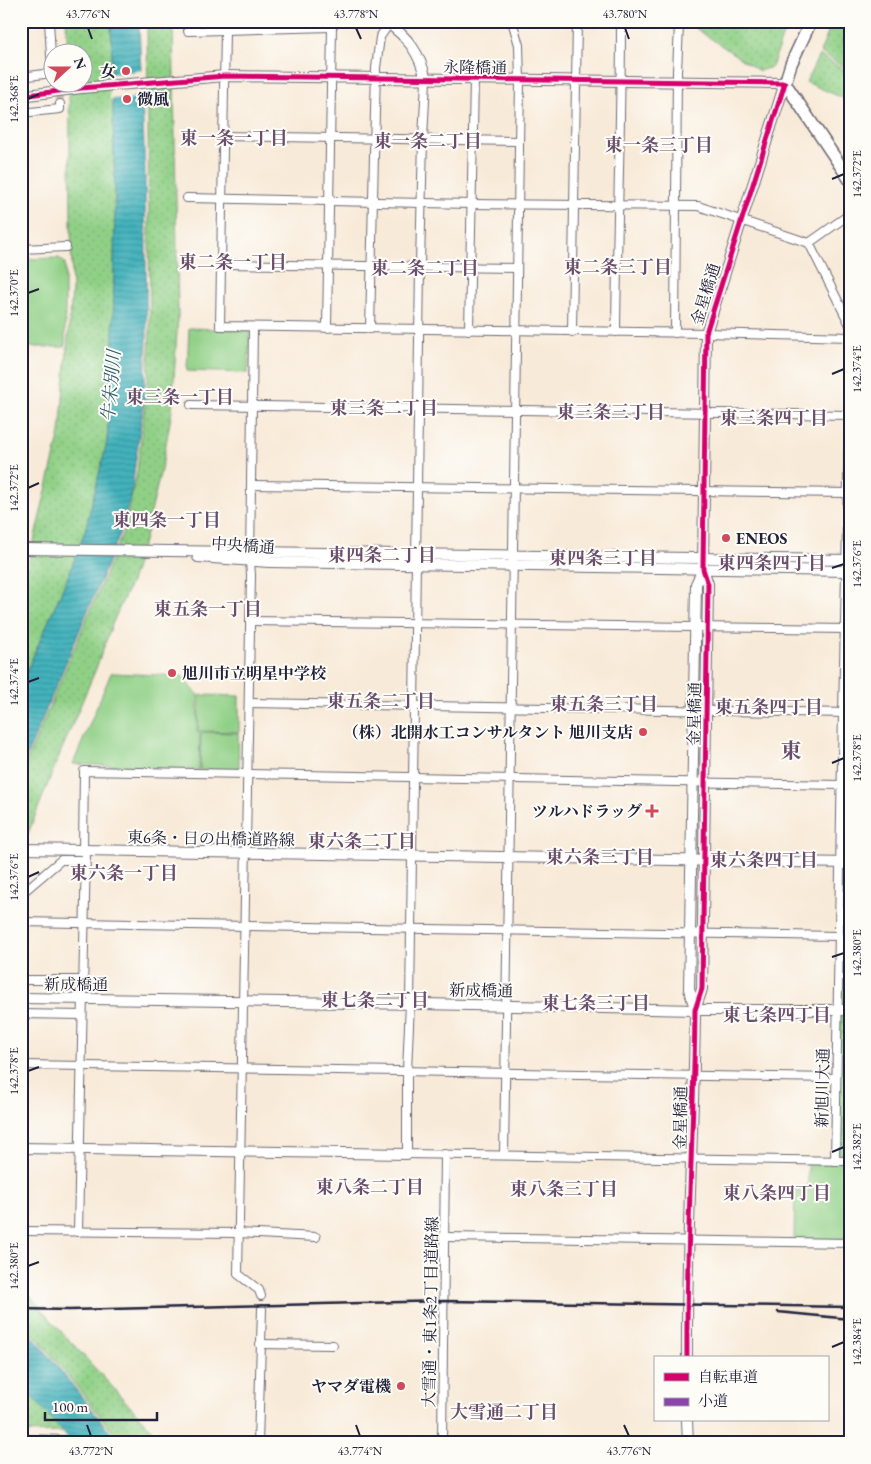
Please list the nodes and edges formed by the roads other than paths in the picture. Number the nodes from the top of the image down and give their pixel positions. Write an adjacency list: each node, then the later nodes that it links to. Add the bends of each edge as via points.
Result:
1 (49, 21): 11 (street)
2 (512, 21): 19 (street, via 519,45)
3 (577, 21): 20 (street)
4 (621, 21): 21 (street)
5 (673, 21): 22 (street, via 680,25)
6 (811, 21): 23 (main road)
7 (388, 22): 16 (street, via 380,37); 17 (street, via 416,51)
8 (334, 24): 9 (street); 14 (street)
9 (225, 30): 10 (street); 13 (street)
10 (188, 31)
11 (50, 42)
12 (42, 74): 15 (street)
13 (225, 76): 14 (street, 永隆橋通); 24 (street, 永隆橋通); 27 (street)
14 (330, 76): 16 (street, 永隆橋通); 28 (street)
15 (21, 77)
16 (376, 77): 17 (street, 永隆橋通); 29 (street)
17 (426, 80): 18 (street, 永隆橋通); 30 (street)
18 (474, 80): 19 (street, 永隆橋通); 31 (street)
19 (520, 80): 20 (street, 永隆橋通); 32 (street)
20 (576, 81): 21 (street, 永隆橋通); 40 (street)
21 (622, 82): 22 (street, 永隆橋通); 42 (street)
22 (678, 82): 23 (street, 永隆橋通); 43 (street)
23 (785, 83): 33 (main road); 45 (street, 金星橋通)
24 (21, 96)
25 (60, 104): 26 (street, via 60,109)
26 (21, 113)
27 (223, 136): 28 (street); 35 (street)
28 (330, 138): 29 (street); 36 (street)
29 (373, 139): 30 (street); 37 (street)
30 (423, 140): 31 (street); 38 (street)
31 (472, 140): 32 (street); 39 (street)
32 (518, 141): 41 (street)
33 (850, 180)
34 (187, 198): 35 (street)
35 (222, 199): 36 (street); 49 (street)
36 (329, 201): 37 (street); 50 (street)
37 (372, 202): 38 (street); 51 (street)
38 (422, 203): 39 (street); 52 (street)
39 (471, 204): 41 (street); 53 (street)
40 (573, 204): 41 (street); 42 (street); 62 (street)
41 (518, 205): 54 (street)
42 (617, 205): 43 (street); 63 (street)
43 (676, 206): 45 (street, via 698,206); 64 (street)
44 (850, 214): 46 (street)
45 (741, 221): 46 (street); 65 (street, 金星橋通)
46 (809, 243): 55 (street)
47 (66, 247): 48 (street)
48 (21, 249)
49 (220, 264): 50 (street); 56 (street, via 220,326)
50 (328, 265): 51 (street); 57 (street)
51 (371, 266): 52 (street); 58 (street)
52 (420, 266): 53 (street); 59 (street)
53 (471, 268): 54 (street); 60 (street)
54 (516, 268): 61 (street)
55 (850, 325)
56 (253, 327): 57 (street); 69 (street)
57 (327, 328): 58 (street)
58 (370, 329): 59 (street)
59 (419, 330): 60 (street); 70 (street)
60 (469, 330): 61 (street)
61 (516, 331): 62 (street); 71 (street)
62 (572, 332): 63 (street)
63 (616, 332): 64 (street)
64 (675, 333): 65 (street)
65 (706, 333): 66 (street); 72 (street, 金星橋通)
66 (850, 337)
67 (850, 385): 73 (street, 新旭川大通)
68 (191, 405): 69 (street)
69 (252, 406): 70 (street); 74 (street)
70 (418, 409): 71 (street); 75 (street)
71 (514, 410): 72 (street); 76 (street)
72 (705, 413): 73 (street); 77 (street, 金星橋通)
73 (849, 415): 78 (street, 新旭川大通)
74 (251, 485): 75 (street); 84 (street)
75 (417, 487): 76 (street); 82 (street)
76 (514, 488): 77 (street); 83 (street)
77 (704, 491): 78 (street); 85 (street, 金星橋通)
78 (848, 493): 86 (street, 新旭川大通)
79 (21, 549): 80 (street)
80 (50, 550): 81 (street); 84 (street, 中央橋通)
81 (21, 553)
82 (416, 553): 83 (street, 中央橋通); 84 (street, 中央橋通); 87 (street)
83 (512, 555): 85 (street, 中央橋通); 88 (street)
84 (250, 556): 87 (street, 中央橋通); 91 (street)
85 (703, 558): 86 (street, 中央橋通); 89 (street, 金星橋通)
86 (848, 560): 90 (street, 新旭川大通)
87 (416, 565): 88 (street, 中央橋通); 92 (street)
88 (512, 566): 89 (street, 中央橋通); 93 (street)
89 (703, 569): 90 (street, 中央橋通); 94 (street, 金星橋通, via 696,584); 95 (street, 金星橋通, via 708,584)
90 (848, 571): 96 (street, 新旭川大通)
91 (250, 621): 92 (street); 97 (street)
92 (415, 623): 93 (street); 98 (street)
93 (511, 624): 94 (street); 99 (street)
94 (696, 627): 95 (street); 100 (street, 金星橋通)
95 (708, 627): 96 (street); 101 (street, 金星橋通)
96 (846, 629): 102 (street, 新旭川大通)
97 (249, 703): 98 (street); 103 (street)
98 (414, 706): 99 (street); 104 (street)
99 (510, 708): 100 (street); 105 (street)
100 (694, 711): 101 (street); 106 (street, 金星橋通)
101 (706, 711): 102 (street); 107 (street, 金星橋通)
102 (846, 713): 108 (street, 新旭川大通)
103 (248, 776): 104 (street); 110 (street); 111 (street, via 84,771)
104 (413, 778): 105 (street); 112 (street)
105 (510, 779): 106 (street); 113 (street)
106 (693, 782): 107 (street); 114 (street, 金星橋通)
107 (705, 782): 108 (street); 115 (street, 金星橋通)
108 (841, 785): 116 (street, 新旭川大通)
109 (22, 849): 111 (street, 東6条・日の出橋道路線)
110 (246, 853): 111 (street, 東6条・日の出橋道路線); 112 (street, 東6条・日の出橋道路線); 120 (street)
111 (85, 854): 117 (street, via 61,860); 119 (street)
112 (412, 855): 113 (street, 東6条・日の出橋道路線); 121 (street)
113 (508, 857): 114 (street, 東6条・日の出橋道路線); 122 (street)
114 (692, 860): 115 (street, 東6条・日の出橋道路線); 123 (street, 金星橋通)
115 (704, 861): 116 (street, 東6条・日の出橋道路線); 124 (street, 金星橋通)
116 (845, 863): 125 (street, 新旭川大通)
117 (21, 894)
118 (21, 922): 119 (street)
119 (84, 924): 120 (street); 127 (street)
120 (244, 926): 121 (street); 130 (street)
121 (410, 929): 122 (street); 131 (street)
122 (507, 930): 123 (street); 132 (street)
123 (690, 933): 124 (street); 133 (street, 金星橋通, via 689,989)
124 (702, 933): 125 (street); 133 (street, 金星橋通, via 702,989)
125 (838, 936): 134 (street, 新旭川大通)
126 (21, 980): 127 (street)
127 (83, 980): 129 (street)
128 (21, 998): 129 (street, 新成橋通)
129 (83, 998): 130 (street, 新成橋通); 137 (street)
130 (243, 1001): 131 (street, 新成橋通); 140 (street)
131 (410, 1004): 132 (street, 新成橋通); 141 (street)
132 (506, 1005): 133 (street, 新成橋通); 142 (street)
133 (695, 1010): 134 (street, 新成橋通); 143 (street, 金星橋通)
134 (837, 1010): 135 (street, 新成橋通); 144 (street, 新旭川大通)
135 (850, 1010)
136 (21, 1014): 137 (street)
137 (82, 1015): 139 (street)
138 (21, 1065): 139 (street)
139 (81, 1066): 140 (street); 146 (street)
140 (242, 1068): 141 (street); 147 (street)
141 (407, 1071): 142 (street); 148 (street)
142 (505, 1073): 143 (street); 150 (street)
143 (693, 1076): 144 (street); 151 (street, 金星橋通)
144 (836, 1078): 152 (street, 新旭川大通)
145 (21, 1148): 146 (street)
146 (80, 1149): 147 (street); 155 (street)
147 (241, 1151): 148 (street); 156 (street)
148 (407, 1154): 149 (street)
149 (445, 1154): 150 (street); 158 (street, 大雪通・東1条2丁目道路線)
150 (504, 1155): 151 (street)
151 (692, 1159): 152 (street); 159 (street, 金星橋通)
152 (835, 1161): 153 (street)
153 (850, 1161)
154 (21, 1231): 155 (street)
155 (78, 1232): 156 (street)
156 (239, 1233): 157 (street); 161 (street, via 238,1274 260,1290)
157 (316, 1237)
158 (444, 1237): 159 (street); 170 (street, 大雪通・東1条2丁目道路線)
159 (688, 1241): 160 (street); 165 (street, 金星橋通)
160 (850, 1243)
161 (262, 1296)
162 (262, 1309): 163 (street)
163 (260, 1344): 164 (street); 169 (street)
164 (333, 1345)
165 (687, 1356)
166 (688, 1422): 171 (street)
167 (21, 1442): 168 (highway)
168 (67, 1443)
169 (258, 1443)
170 (442, 1443)
171 (688, 1443)

